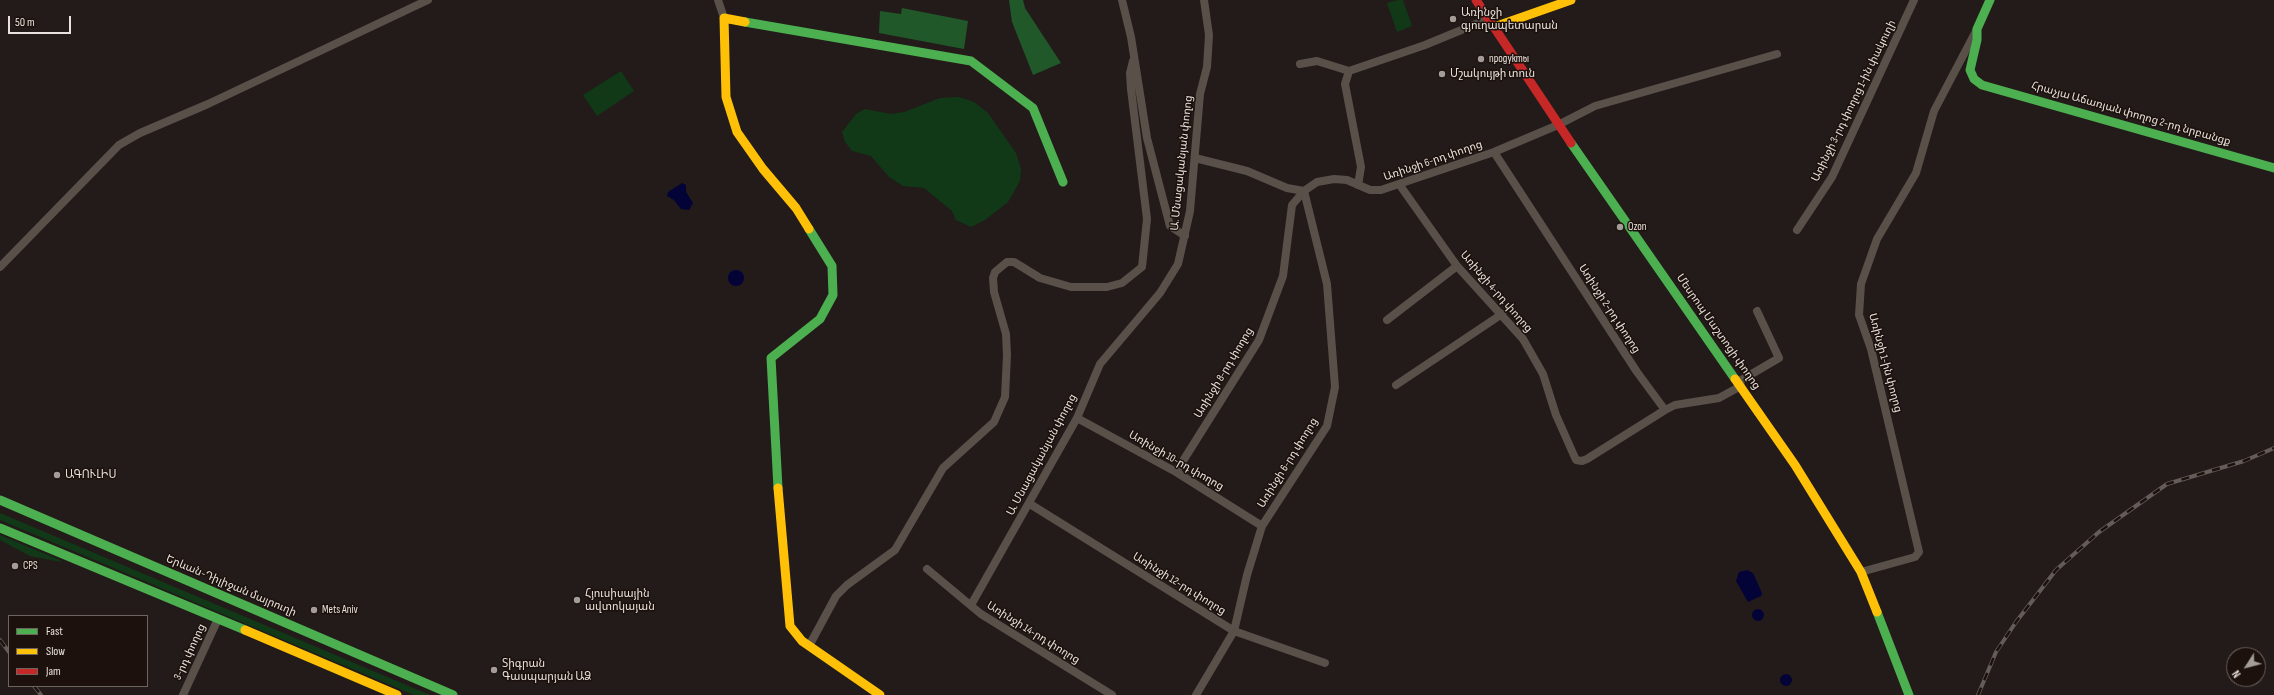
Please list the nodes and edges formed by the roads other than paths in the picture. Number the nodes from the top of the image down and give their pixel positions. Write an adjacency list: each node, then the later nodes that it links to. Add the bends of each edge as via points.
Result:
1 (428, 0): 28 (street, via 119,145)
2 (718, 0): 9 (street)
3 (1122, 0): 14 (street, via 1131,37)
4 (1204, 0): 19 (street, Ա. Մնացականյան փողոց, via 1210,35 1207,66 1200,94)
5 (1476, 0): 10 (main road, Մեսրոպ Մաշտոցի փողոց)
6 (1571, 0): 11 (main road)
7 (1914, 0): 25 (street, Առինջի 3-րդ փողոց 1-ին փակուղի, via 1832,176)
8 (1990, 0): 12 (main road, Առինջի 1-ին փողոց)
9 (724, 18): 21 (main road, via 971,61 1033,108); 46 (main road, via 726,98 737,132 763,169 796,208 832,266 833,295 820,319 771,358 781,536 790,626)
10 (1488, 19): 11 (main road, Մեսրոպ Մաշտոցի փողոց); 16 (street)
11 (1494, 27): 17 (main road, Մեսրոպ Մաշտոցի փողոց)
12 (1977, 28): 20 (main road, Հրաչյա Աճառյան փողոց 2-րդ նրբանցք, via 1970,70 1974,79 1982,85); 42 (street, Առինջի 1-ին փողոց, via 1934,111 1916,173 1877,239 1861,284 1859,315 1871,349 1919,552 1915,557)
13 (1777, 54): 17 (street, Առինջի 6-րդ փողոց, via 1595,106)
14 (1133, 60): 26 (street, via 1148,138 1170,226); 46 (street, via 1130,74 1131,89 1147,219 1142,267 1122,282 1107,287 1071,287 1040,278 1014,262 1006,262 995,272 994,292 1006,334 1007,384 1002,406 994,422 943,468 896,550 847,585 836,596)
15 (1300, 64): 16 (street, via 1317,61)
16 (1349, 71): 23 (street, via 1345,84 1361,167)
17 (1558, 125): 18 (street, Առինջի 6-րդ փողոց); 32 (main road, Մեսրոպ Մաշտոցի փողոց)
18 (1494, 152): 22 (street, Առինջի 6-րդ փողոց); 34 (street, Առինջի 2-րդ փողոց)
19 (1195, 158): 24 (street, via 1247,171 1287,188); 26 (street, Ա. Մնացականյան փողոց)
20 (2274, 168)
21 (1063, 182)
22 (1399, 184): 23 (street, Առինջի 6-րդ փողոց, via 1381,190 1370,190); 27 (street, Առինջի 4-րդ փողոց)
23 (1358, 185): 24 (street, Առինջի 6-րդ փողոց, via 1347,180 1334,179 1317,182)
24 (1304, 191): 36 (street, Առինջի 8-րդ փողոց, via 1292,206 1283,276 1259,340); 39 (street, Առինջի 6-րդ փողոց, via 1327,284 1336,387 1327,426)
25 (1797, 230)
26 (1185, 236): 35 (street, Ա. Մնացականյան փողոց, via 1178,264 1160,293 1100,364)
27 (1457, 266): 30 (street, Առինջի 4-րդ փողոց); 31 (street)
28 (0, 267)
29 (1757, 311): 32 (street, via 1779,358)
30 (1502, 314): 33 (street); 34 (street, Առինջի 4-րդ փողոց, via 1523,339 1543,374 1556,415 1576,460 1587,459)
31 (1387, 320)
32 (1740, 384): 34 (street, via 1719,398 1675,405); 42 (main road, Մեսրոպ Մաշտոցի փողոց, via 1795,465)
33 (1396, 385)
34 (1665, 410)
35 (1077, 418): 36 (street, Առինջի 10-րդ փողոց); 38 (street, Ա. Մնացականյան փողոց)
36 (1176, 472): 39 (street, Առինջի 10-րդ փողոց)
37 (0, 500): 50 (main road, Երևան-Դիլիջան մայրուղի)
38 (1030, 504): 43 (street, Ա. Մնացականյան փողոց); 45 (street, Առինջի 12-րդ փողոց)
39 (1262, 526): 45 (street, Առինջի 6-րդ փողոց, via 1247,574)
40 (0, 528): 44 (main road)
41 (927, 569): 43 (street, Առինջի 14-րդ փողոց)
42 (1861, 572): 54 (main road, Մեսրոպ Մաշտոցի փողոց)
43 (972, 605): 52 (street, Առինջի 14-րդ փողոց, via 981,614)
44 (218, 618): 48 (street, 3-րդ փողոց); 49 (main road)
45 (1234, 631): 47 (street, Առինջի 12-րդ փողոց); 53 (street, Առինջի 6-րդ փողոց)
46 (808, 646): 51 (main road)
47 (1325, 664)
48 (183, 695)
49 (398, 695)
50 (453, 695)
51 (880, 695)
52 (1112, 695)
53 (1196, 695)
54 (1909, 695)

